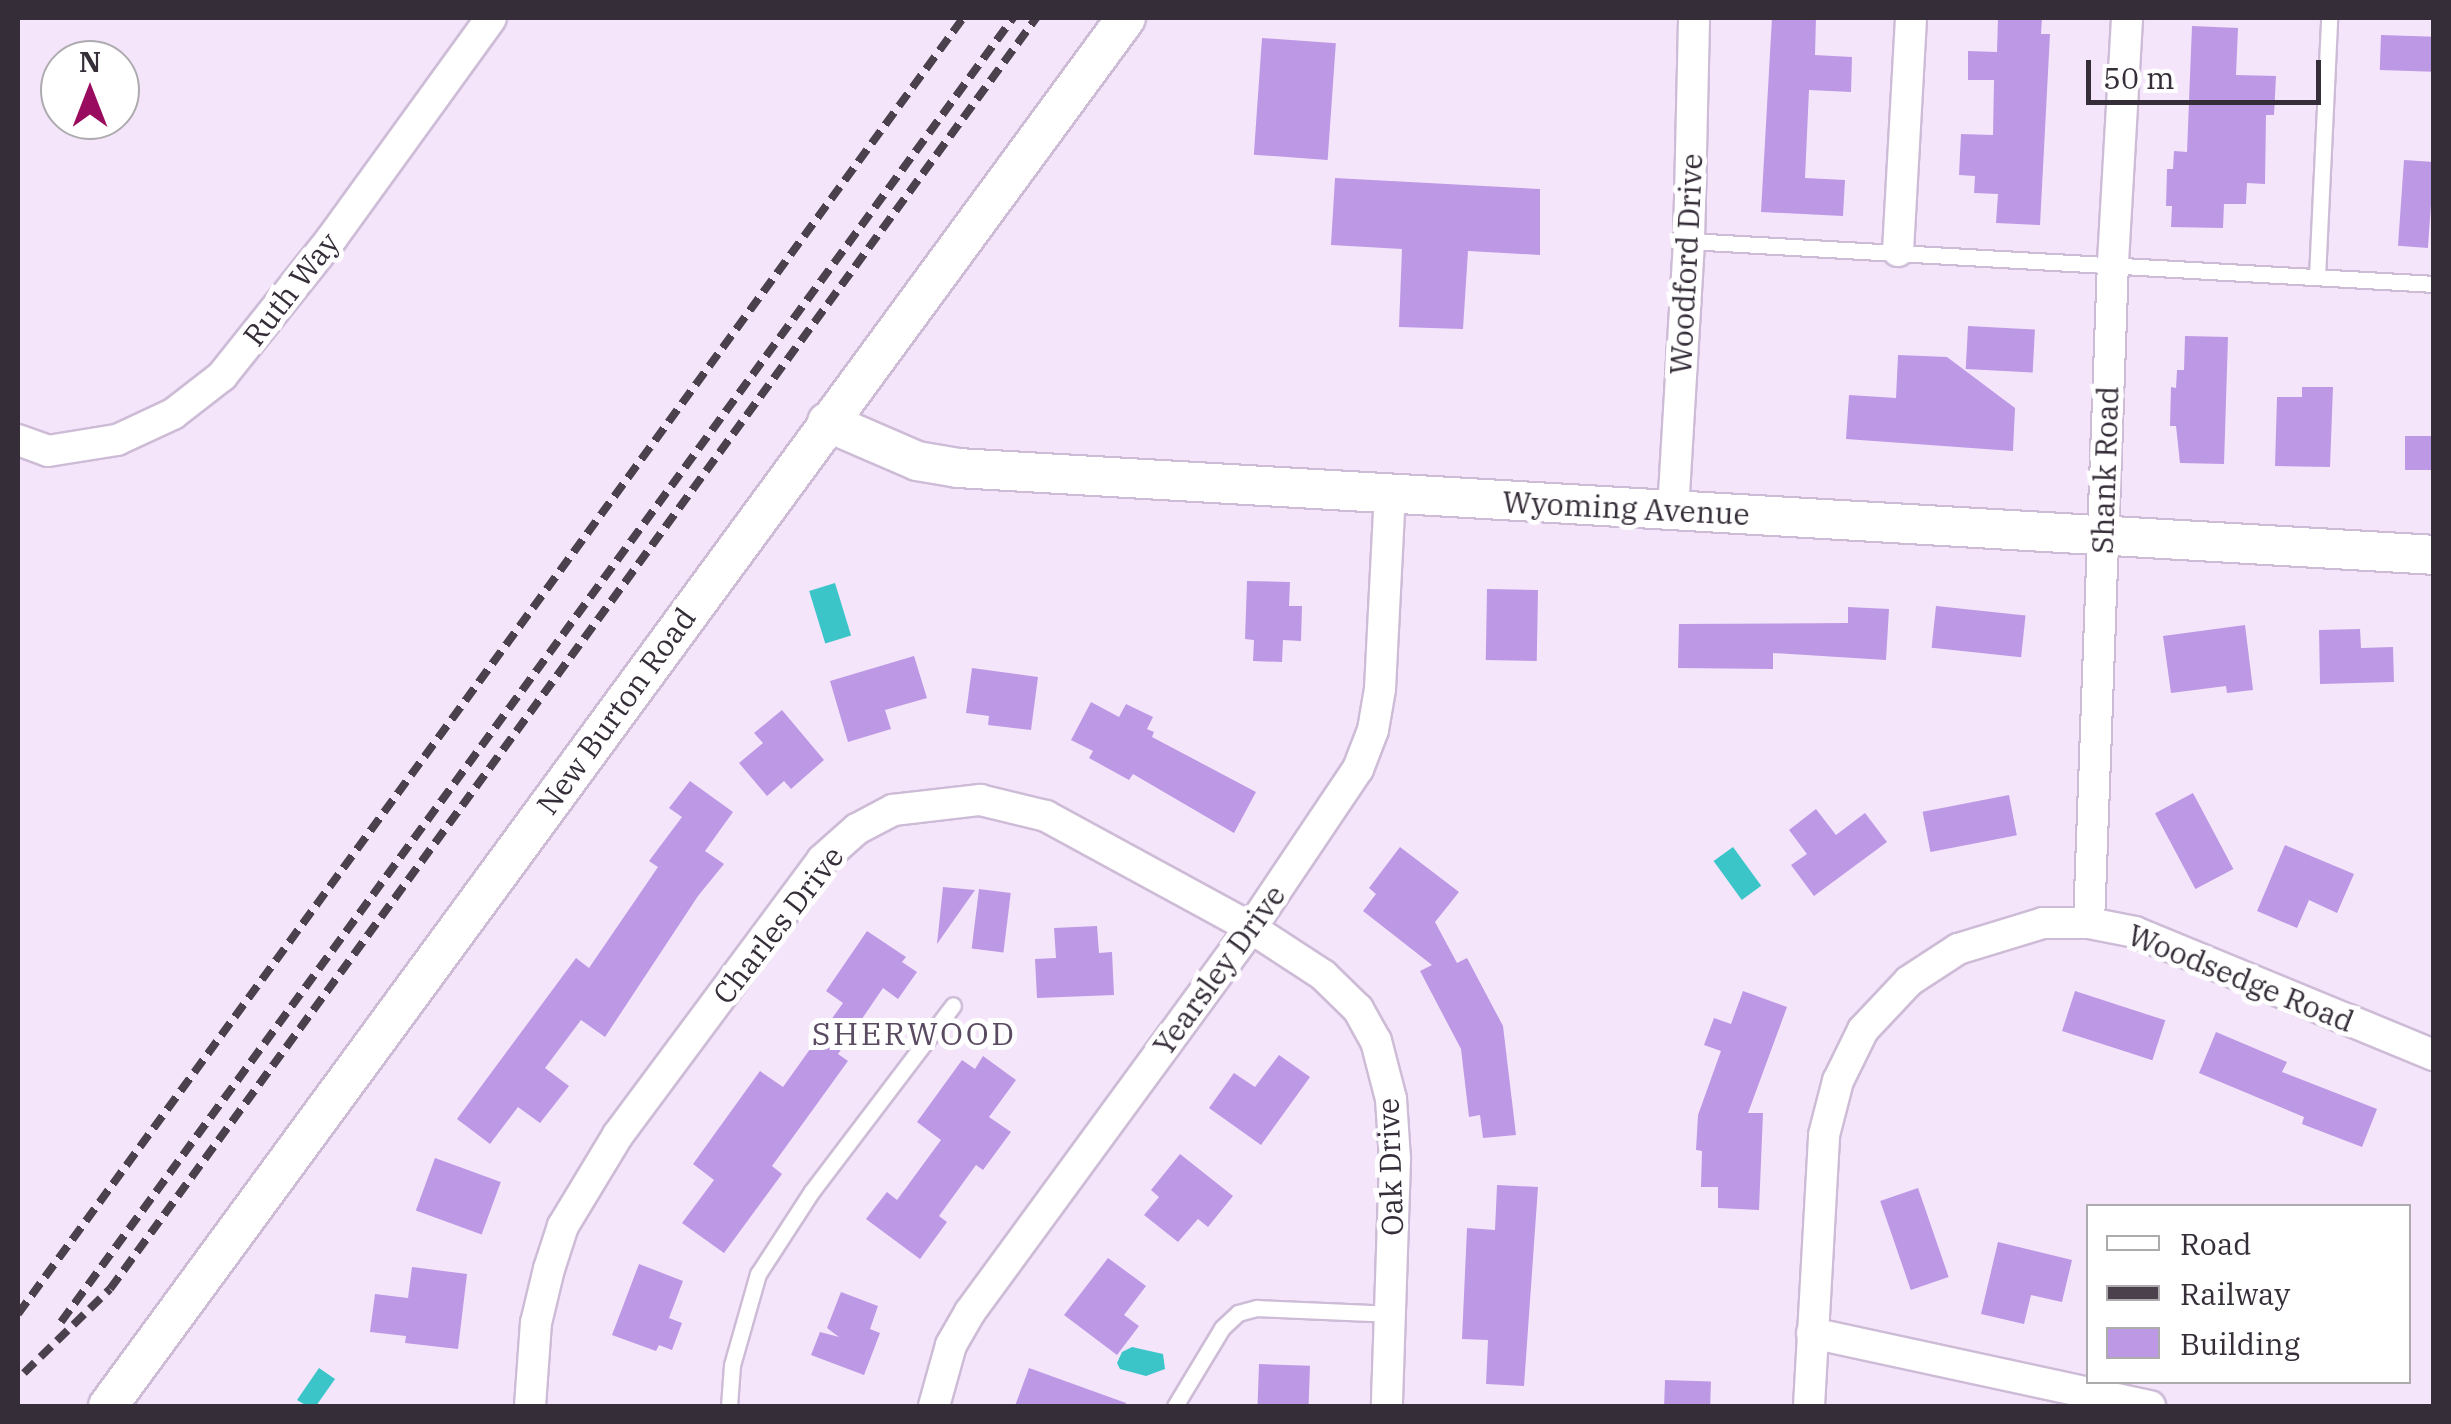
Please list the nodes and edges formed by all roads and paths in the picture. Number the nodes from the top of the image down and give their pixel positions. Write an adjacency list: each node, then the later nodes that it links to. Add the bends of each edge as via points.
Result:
1 (491, 18): 13 (street, Ruth Way, via 332,238 222,376 173,414 117,440 48,451)
2 (1126, 18): 12 (street, New Burton Road)
3 (1694, 18): 7 (street, Woodford Drive)
4 (1911, 18): 8 (street)
5 (2127, 18): 9 (street, Shank Road)
6 (2329, 18): 10 (lane)
7 (1689, 241): 8 (lane); 15 (street, Woodford Drive)
8 (1898, 252): 9 (lane)
9 (2113, 262): 10 (lane); 16 (street, Shank Road)
10 (2317, 277): 11 (lane)
11 (2434, 284)
12 (828, 422): 14 (street, Wyoming Avenue, via 918,461 958,468); 24 (street, New Burton Road)
13 (18, 440)
14 (1390, 493): 15 (street, Wyoming Avenue); 19 (street, Yearsley Drive, via 1374,730 1337,806)
15 (1672, 510): 16 (street, Wyoming Avenue)
16 (2103, 536): 17 (street, Wyoming Avenue); 18 (street, Shank Road)
17 (2434, 555)
18 (2089, 924): 21 (street, Woodsedge Road, via 2135,932); 23 (street, Woodsedge Road, via 2044,924 1958,950 1909,981 1864,1030 1838,1081 1824,1135)
19 (1251, 928): 22 (street, Oak Drive, via 1323,976 1358,1009 1376,1040 1391,1099 1395,1160); 25 (street, Charles Drive, via 1015,805 934,802 893,810 858,829 822,860 588,1179 549,1268 536,1323); 27 (street, Yearsley Drive, via 970,1312 951,1345)
20 (953, 1005): 26 (lane, via 758,1274 732,1365)
21 (2434, 1055)
22 (1392, 1314): 28 (lane, via 1258,1308 1238,1313); 29 (street, Oak Drive)
23 (1812, 1332): 30 (street, Woodsedge Road); 31 (street)
24 (108, 1406)
25 (530, 1406)
26 (729, 1406)
27 (934, 1406)
28 (1175, 1406)
29 (1387, 1406)
30 (1809, 1406)
31 (2150, 1406)

